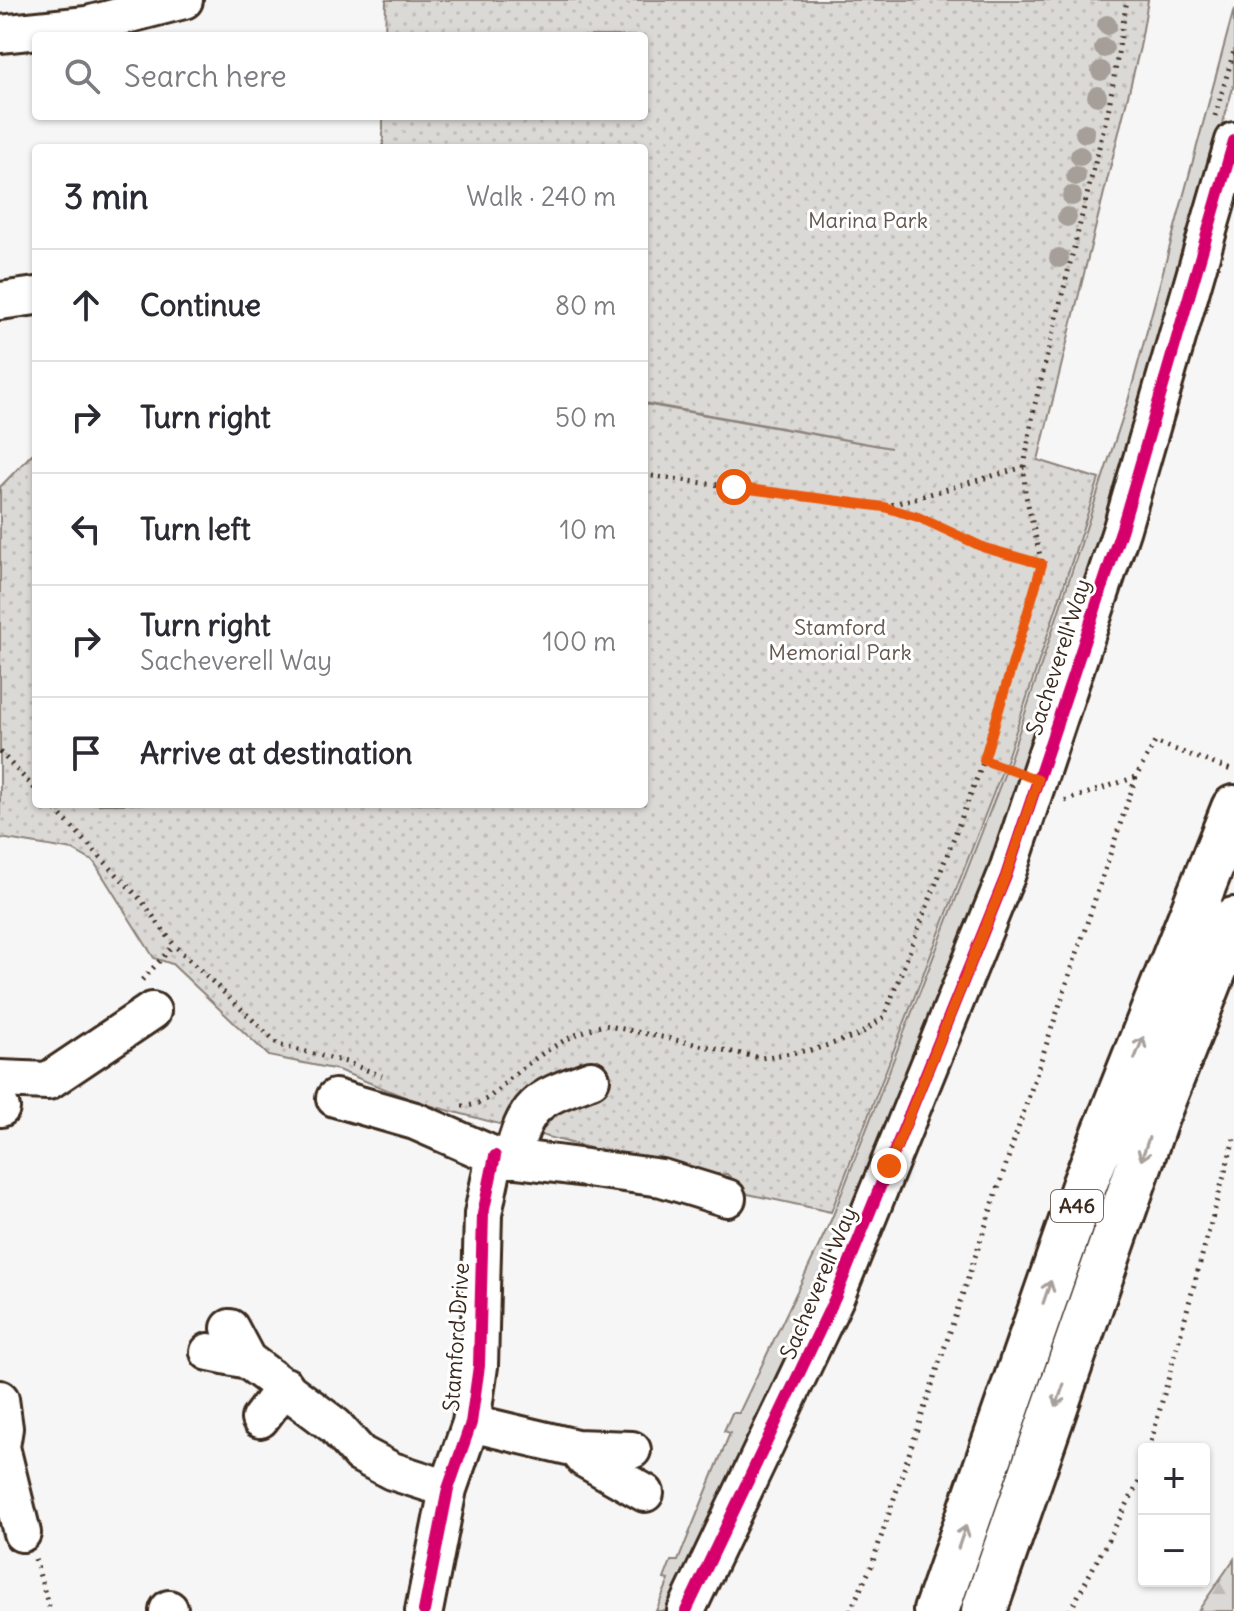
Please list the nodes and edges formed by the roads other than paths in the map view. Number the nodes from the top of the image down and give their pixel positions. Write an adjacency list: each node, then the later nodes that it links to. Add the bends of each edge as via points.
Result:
1 (184, 0): 2 (street, via 87,25)
2 (0, 34)
3 (1222, 136): 27 (street, Sacheverell Way, via 1122,528 1020,774 1006,876 835,1298)
4 (32, 297): 5 (street)
5 (0, 301)
6 (1234, 808): 28 (highway, A46, one-way to 6, via 1085,1183)
7 (1234, 920): 29 (highway, A46, one-way to 29, via 1155,1120)
8 (152, 1011): 9 (street, via 48,1081)
9 (5, 1067)
10 (591, 1079): 12 (street, Stamford Drive, via 533,1105)
11 (335, 1098): 12 (street, via 415,1121)
12 (504, 1157): 13 (street, via 662,1178); 18 (street, Stamford Drive, via 483,1214 479,1366)
13 (727, 1198)
14 (220, 1340): 15 (street)
15 (285, 1386): 17 (street); 22 (street, via 360,1454)
16 (0, 1399): 19 (street)
17 (260, 1419)
18 (471, 1423): 20 (street); 22 (street, Stamford Drive)
19 (1, 1447): 24 (street)
20 (576, 1448): 21 (street); 23 (street, via 585,1459)
21 (632, 1450)
22 (448, 1489): 26 (street, Stamford Drive)
23 (645, 1493)
24 (6, 1495): 25 (street)
25 (22, 1533)
26 (424, 1611)
27 (686, 1611)
28 (936, 1611)
29 (984, 1611)

